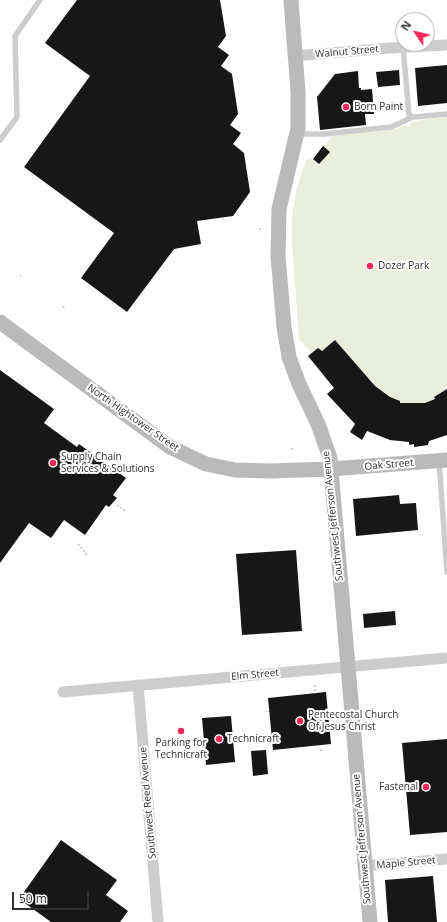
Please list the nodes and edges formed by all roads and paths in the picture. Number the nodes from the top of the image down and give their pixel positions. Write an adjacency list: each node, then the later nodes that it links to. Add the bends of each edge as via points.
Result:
1 (40, 0): 11 (lane, via 15,36 17,117)
2 (291, 0): 7 (main road, Southwest Jefferson Avenue)
3 (435, 46): 4 (street, Walnut Street)
4 (447, 46)
5 (395, 48): 7 (street, Walnut Street)
6 (403, 52): 9 (lane)
7 (295, 56): 10 (main road, Southwest Jefferson Avenue)
8 (447, 114): 9 (lane)
9 (411, 116): 10 (lane, via 391,127 325,134)
10 (298, 134): 16 (main road, Southwest Jefferson Avenue, via 281,194 278,216 283,318 292,365 323,436)
11 (0, 140)
12 (259, 229): 13 (path)
13 (262, 229)
14 (0, 322): 16 (main road, North Hightower Street, via 170,447 191,458 239,470)
15 (443, 460): 16 (main road, Oak Street); 21 (lane)
16 (331, 469): 23 (main road, Southwest Jefferson Avenue)
17 (117, 505): 18 (path)
18 (127, 512)
19 (78, 544): 20 (path)
20 (88, 556)
21 (447, 572)
22 (447, 658): 23 (street, Elm Street)
23 (347, 667): 24 (street, Elm Street); 29 (main road, Southwest Jefferson Avenue)
24 (138, 685): 26 (street, Elm Street); 30 (street, Southwest Reed Avenue)
25 (315, 685): 27 (path)
26 (63, 692)
27 (315, 692)
28 (447, 859): 29 (street, Maple Street)
29 (364, 866): 31 (main road, Southwest Jefferson Avenue)
30 (158, 922)
31 (370, 922)

